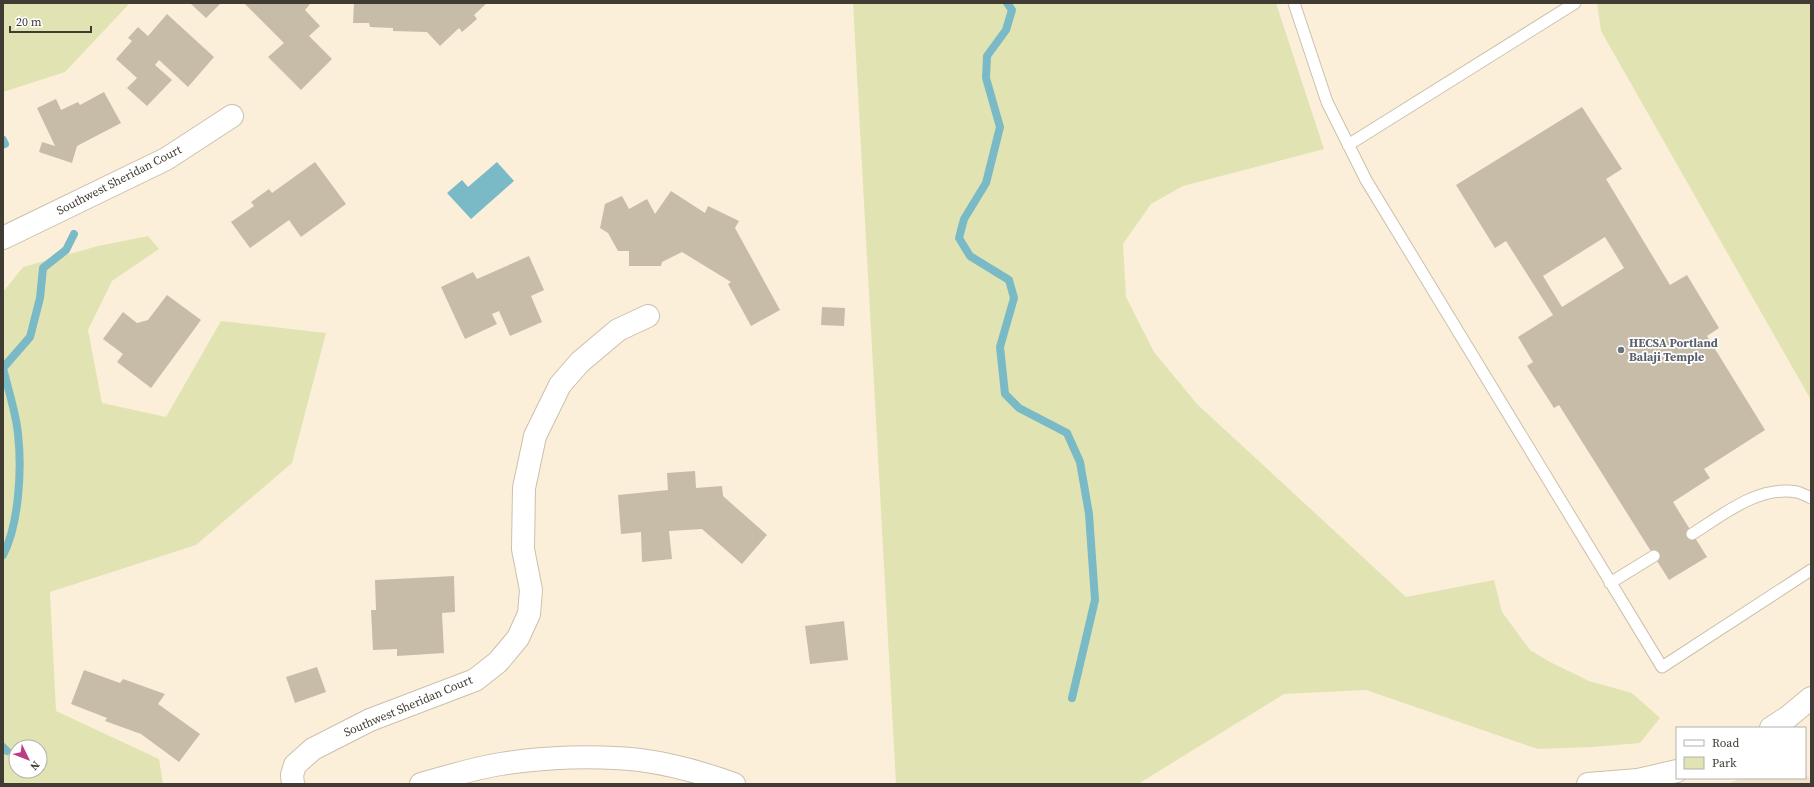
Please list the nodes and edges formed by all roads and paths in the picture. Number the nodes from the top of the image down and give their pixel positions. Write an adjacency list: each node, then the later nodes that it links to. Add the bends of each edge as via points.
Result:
1 (1294, 3): 4 (lane, via 1327,102)
2 (1575, 3): 4 (lane)
3 (232, 116): 5 (street, Southwest Sheridan Court, via 166,159)
4 (1348, 145): 11 (lane, via 1369,185)
5 (3, 238)
6 (648, 316): 15 (street, Southwest Sheridan Court, via 618,330 580,362 560,385 535,436 524,488 524,549 531,590 529,614 518,638 498,662 475,680 370,720 313,749 295,765)
7 (1811, 498): 8 (lane, via 1797,492 1776,492 1752,498)
8 (1692, 534)
9 (1654, 556): 11 (lane)
10 (1811, 570): 11 (lane, via 1662,667)
11 (1610, 583)
12 (1811, 698): 13 (street)
13 (1773, 727)
14 (1676, 771): 18 (street, via 1638,780)
15 (293, 784)
16 (421, 784): 17 (street, via 499,764 532,760 606,758 641,760 709,775)
17 (734, 784)
18 (1588, 784)

